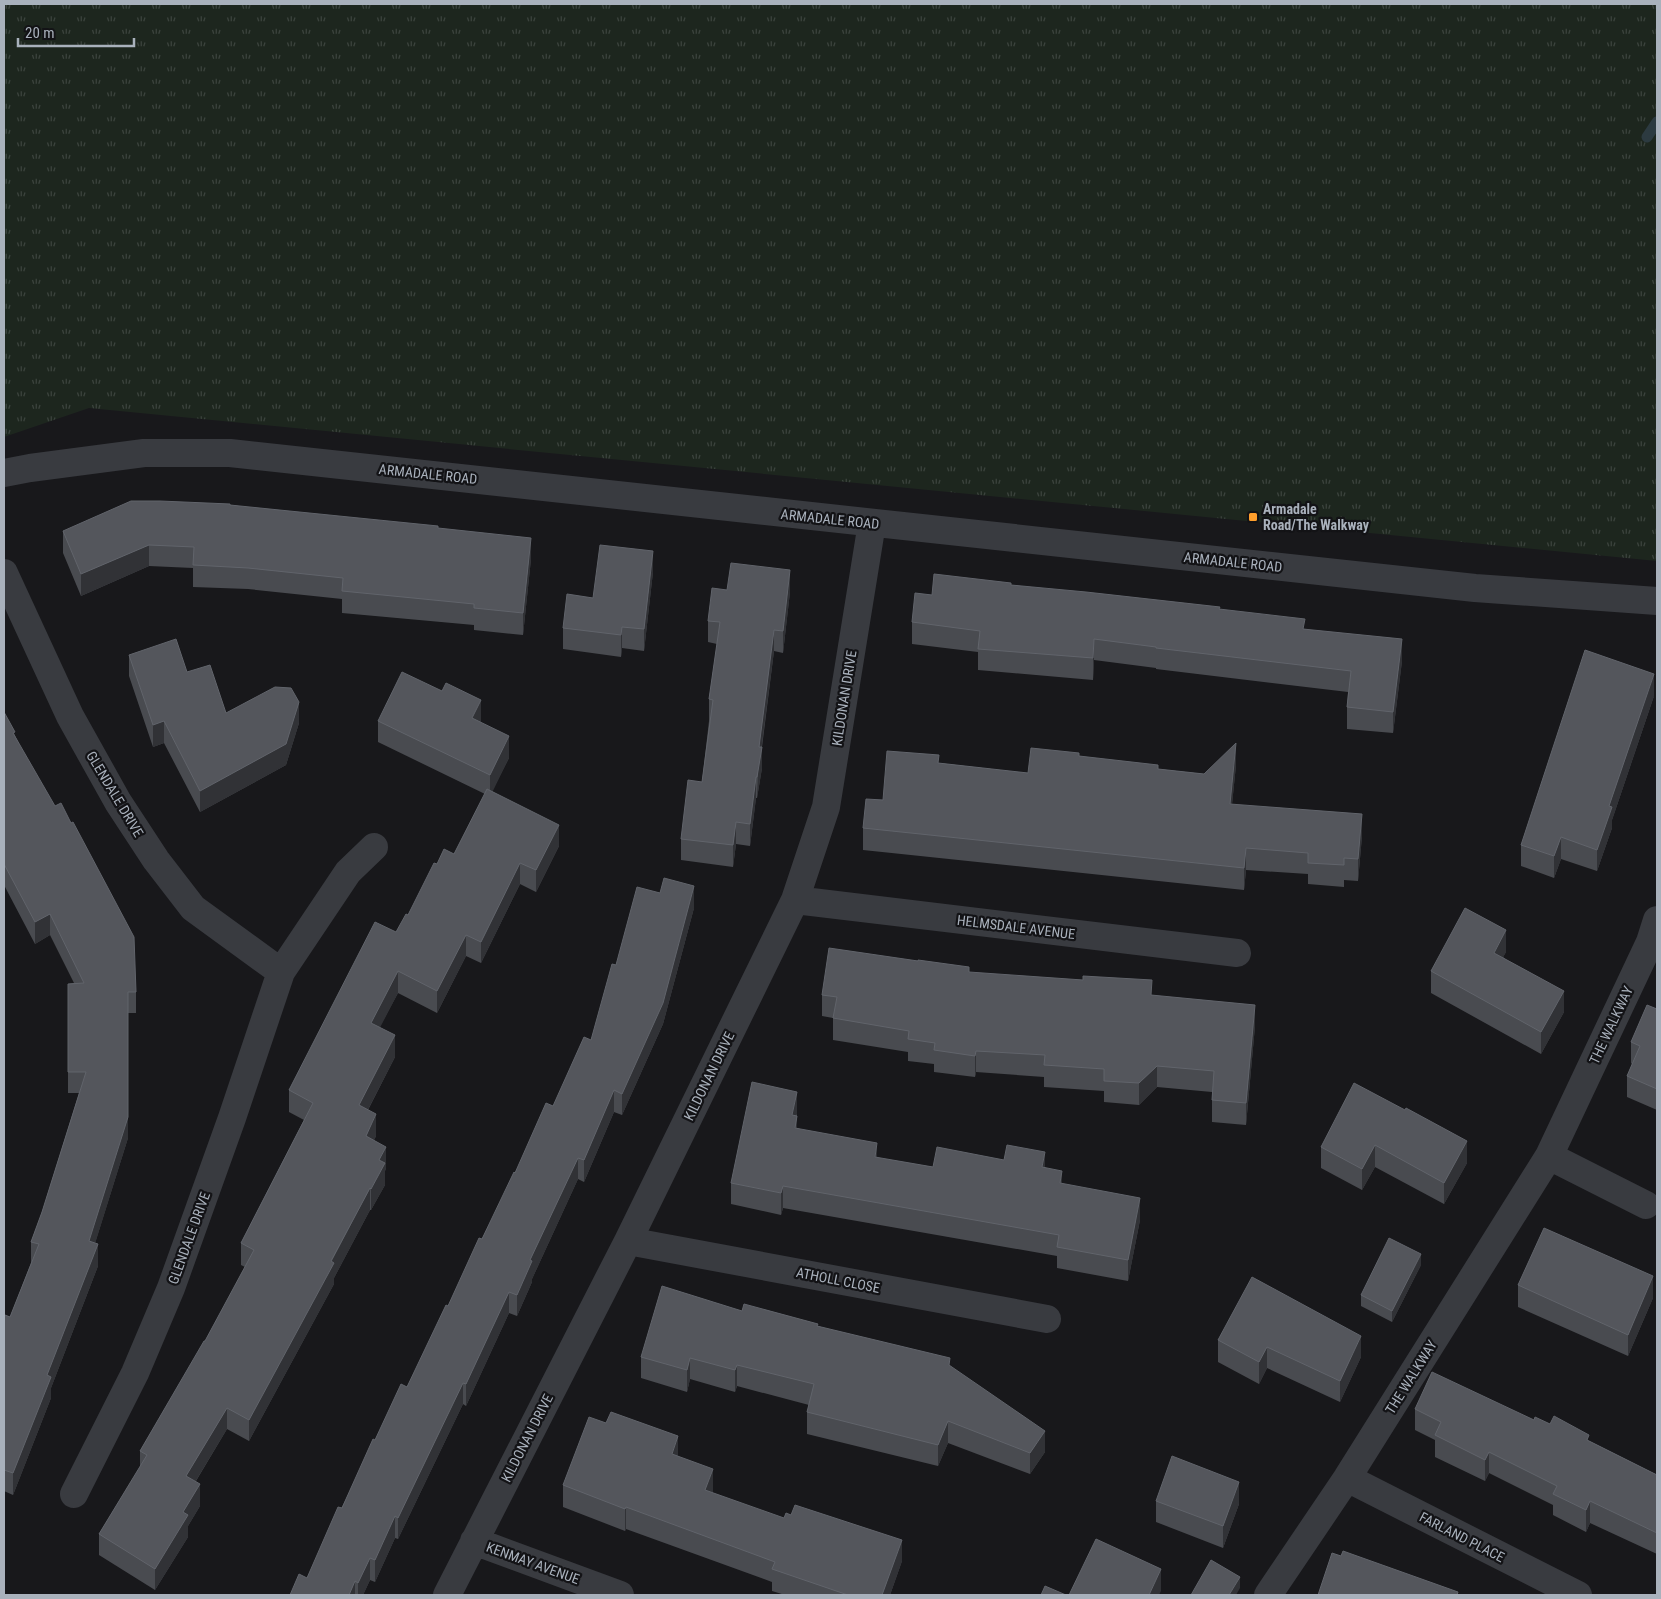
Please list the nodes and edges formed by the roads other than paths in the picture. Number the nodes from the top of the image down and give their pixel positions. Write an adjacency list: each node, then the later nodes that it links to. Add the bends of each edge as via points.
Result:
1 (4, 473): 2 (street, ARMADALE ROAD, via 144,453 230,453)
2 (872, 523): 4 (street, ARMADALE ROAD, via 1475,588); 6 (street, KILDONAN DRIVE, via 826,807)
3 (4, 574): 9 (street, GLENDALE DRIVE, via 70,716 118,802 156,860 193,908)
4 (1657, 601)
5 (374, 847): 9 (street, GLENDALE DRIVE, via 348,872)
6 (794, 900): 8 (street, HELMSDALE AVENUE); 12 (street, KILDONAN DRIVE)
7 (1657, 920): 10 (street, THE WALKWAY, via 1650,942)
8 (1237, 954)
9 (281, 972): 15 (street, GLENDALE DRIVE, via 171,1288 135,1373)
10 (1549, 1156): 11 (street); 14 (street, THE WALKWAY)
11 (1646, 1205)
12 (628, 1241): 13 (street, ATHOLL CLOSE); 16 (street, KILDONAN DRIVE)
13 (1047, 1319)
14 (1347, 1478): 19 (street, THE WALKWAY); 20 (street, FARLAND PLACE)
15 (74, 1494)
16 (474, 1541): 17 (street, KILDONAN DRIVE); 18 (street, KENMAY AVENUE)
17 (447, 1595)
18 (620, 1595)
19 (1268, 1595)
20 (1578, 1595)

